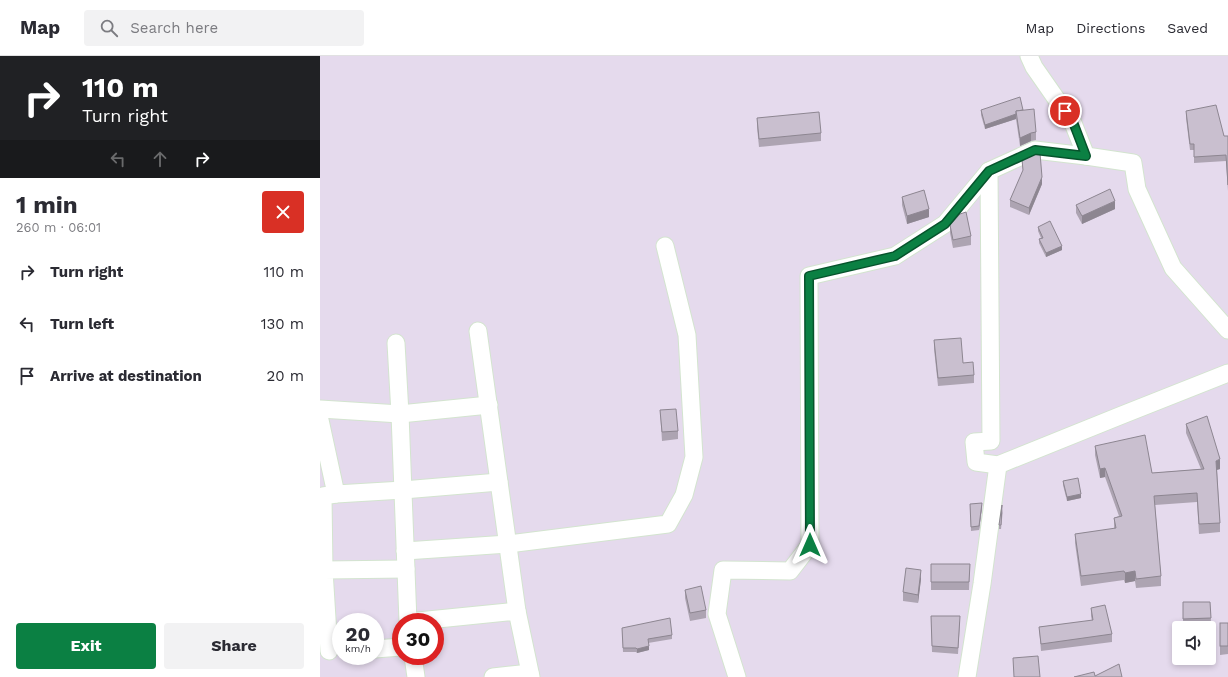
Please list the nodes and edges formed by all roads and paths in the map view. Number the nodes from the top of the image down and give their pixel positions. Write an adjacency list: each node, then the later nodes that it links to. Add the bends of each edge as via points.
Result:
1 (1029, 56): 2 (street, via 1073,122)
2 (1086, 156): 3 (street, via 1035,150); 5 (street, via 1133,163 1137,189 1173,268)
3 (989, 171): 13 (street, via 991,441 974,442 976,462); 30 (street, via 945,224 895,256 809,276 810,545 790,571 723,570 717,614)
4 (664, 246): 17 (street, via 687,335 694,457 684,495 668,524)
5 (1228, 330)
6 (478, 331): 9 (street)
7 (396, 343): 11 (street)
8 (1228, 373): 13 (street)
9 (489, 405): 11 (street); 14 (street)
10 (320, 409): 11 (street)
11 (400, 414): 15 (street)
12 (320, 420): 16 (street)
13 (998, 465): 31 (street)
14 (499, 482): 15 (street); 17 (street)
15 (403, 490): 16 (street); 18 (street)
16 (326, 495): 20 (street)
17 (508, 544): 18 (street); 22 (street)
18 (405, 551): 19 (street)
19 (406, 569): 20 (street); 23 (street)
20 (324, 570): 21 (street)
21 (323, 590): 25 (street)
22 (517, 611): 24 (street); 27 (street)
23 (408, 613)
24 (444, 618)
25 (330, 651)
26 (414, 665): 28 (street)
27 (531, 675): 29 (street)
28 (416, 677)
29 (492, 677)
30 (737, 677)
31 (967, 677)

